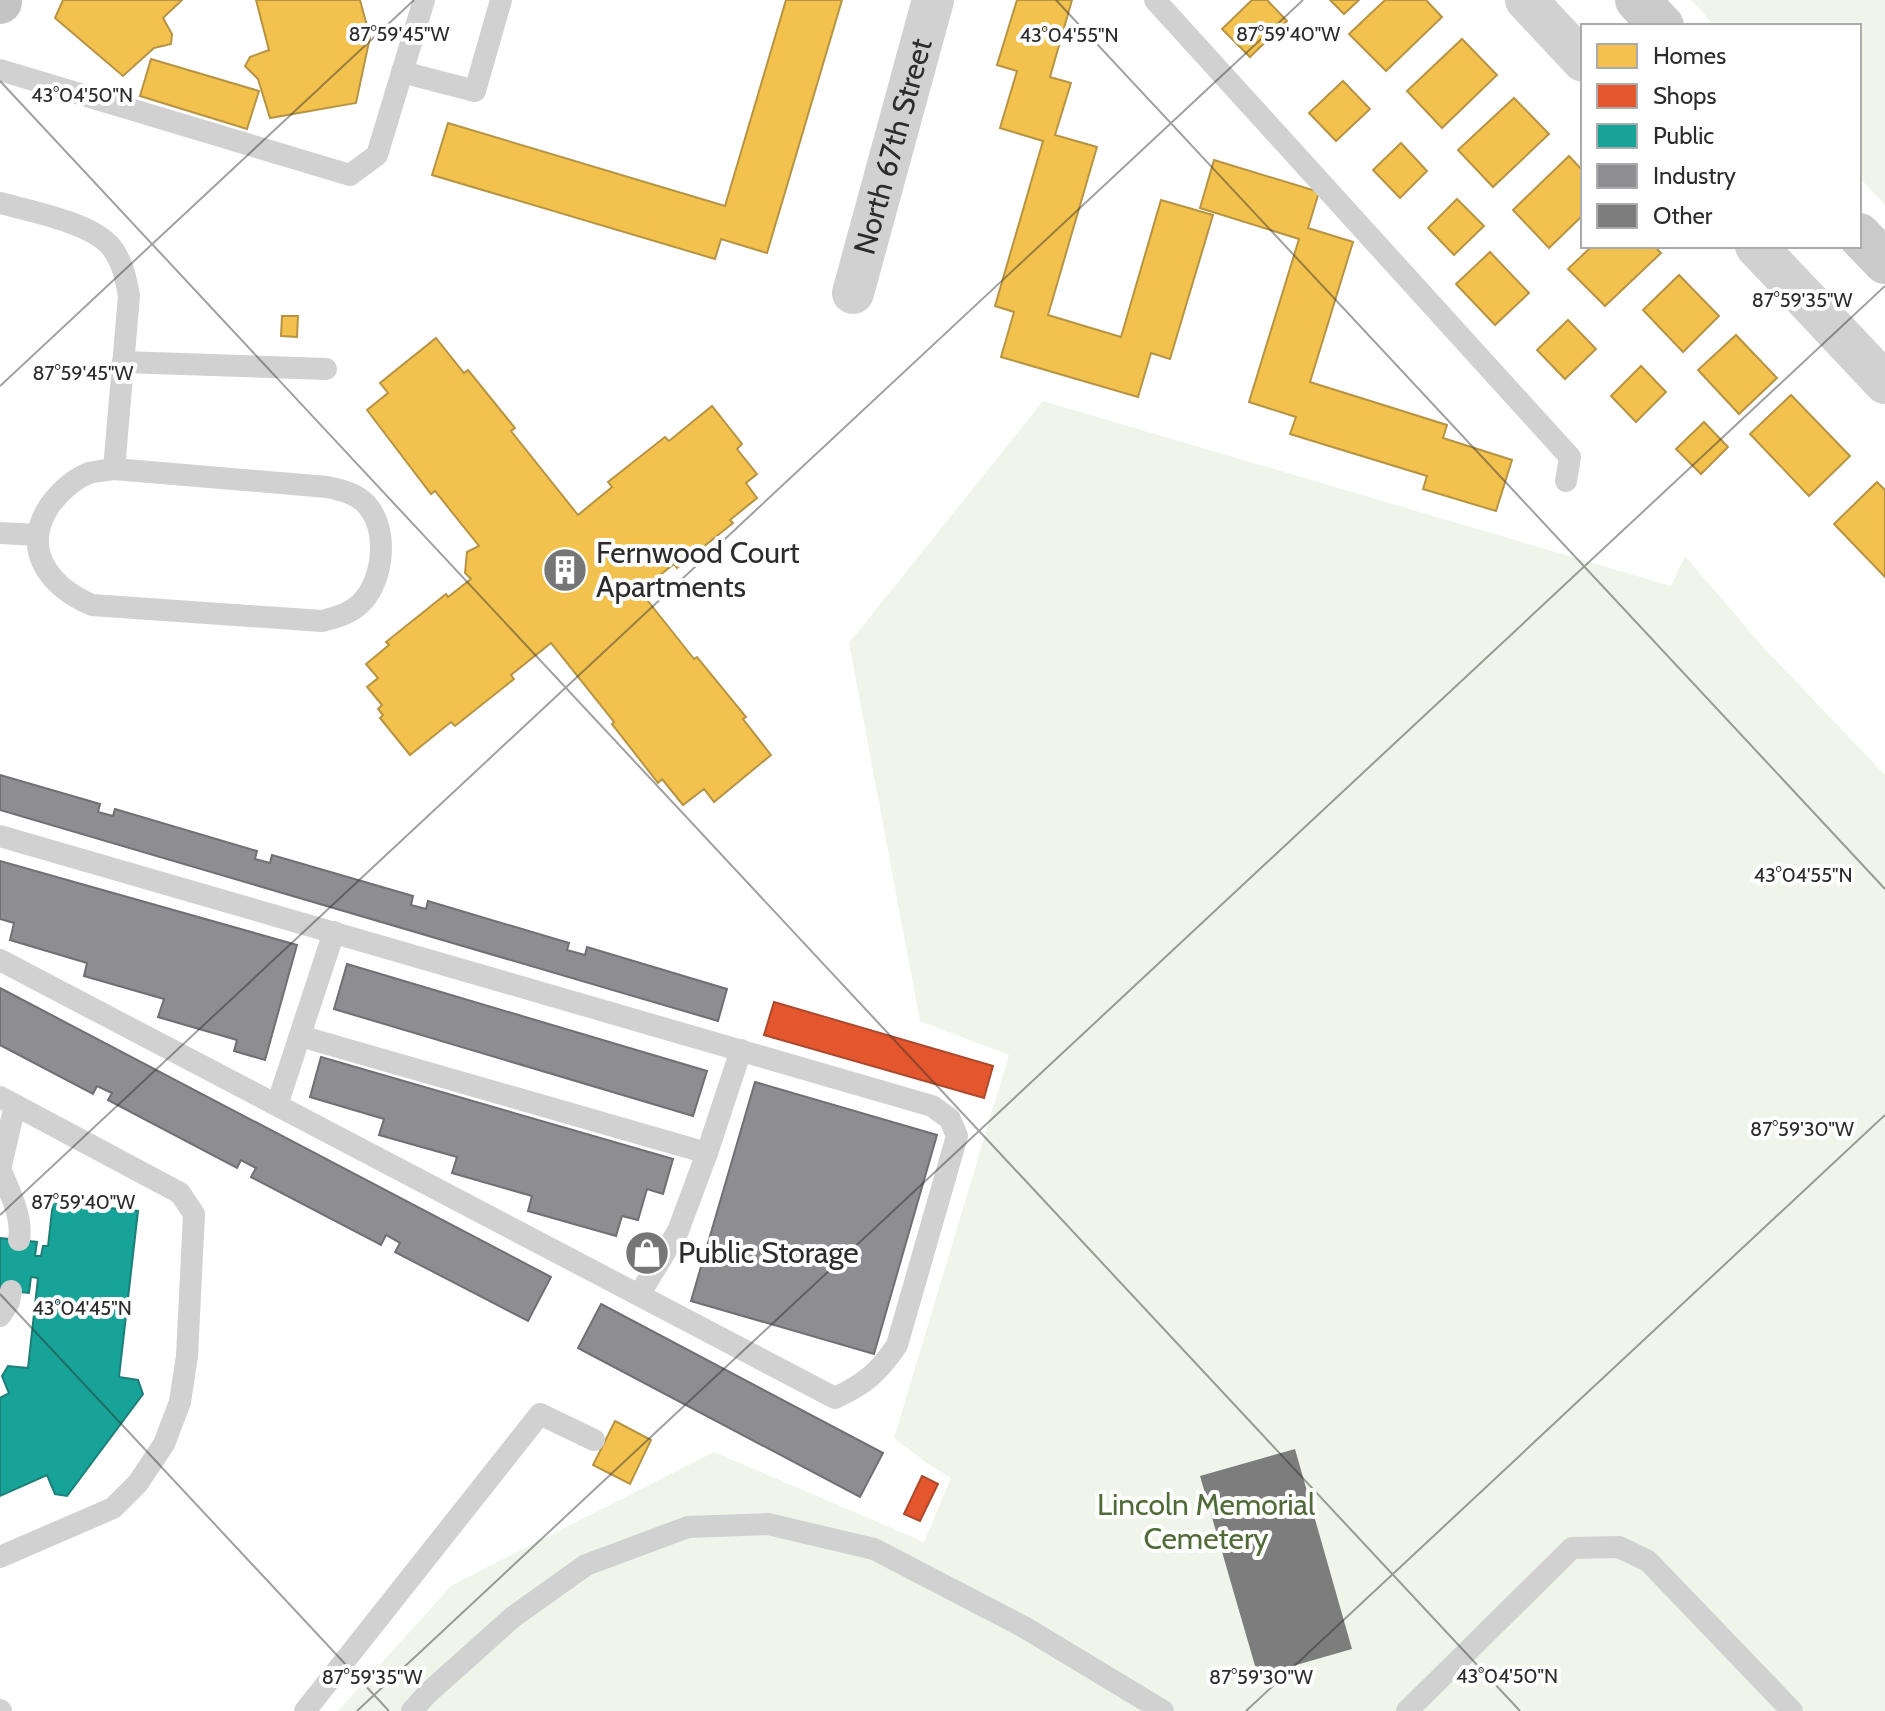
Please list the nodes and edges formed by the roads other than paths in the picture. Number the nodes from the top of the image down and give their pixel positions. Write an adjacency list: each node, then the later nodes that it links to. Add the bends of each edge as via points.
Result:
1 (424, 0): 10 (lane)
2 (501, 0): 10 (lane, via 475,91)
3 (933, 0): 15 (street, North 67th Street)
4 (1155, 0): 20 (lane, via 1570,457)
5 (1526, 0): 8 (street)
6 (1637, 0): 7 (street)
7 (1660, 24)
8 (1581, 59)
9 (0, 70): 10 (lane, via 350,175 377,155)
10 (402, 72)
11 (0, 203): 16 (lane, via 91,232 111,246 124,269 129,296)
12 (1861, 237): 14 (street)
13 (1758, 248): 18 (street)
14 (1885, 262)
15 (853, 293)
16 (123, 362): 17 (lane); 19 (lane)
17 (326, 369)
18 (1885, 383)
19 (114, 469): 22 (lane, via 91,473 57,496); 22 (lane, via 350,492 367,504 376,522 381,545 374,584 361,603 322,621 92,605 56,583 38,551)
20 (1566, 481)
21 (0, 533): 22 (lane)
22 (38, 535)
23 (0, 836): 24 (lane)
24 (334, 932): 26 (lane); 27 (lane)
25 (0, 960): 29 (lane)
26 (300, 1036): 29 (lane); 30 (lane)
27 (741, 1050): 30 (lane); 34 (lane, via 932,1106 950,1119 957,1136 897,1345 861,1386 835,1398)
28 (7, 1101): 31 (lane); 37 (lane, via 180,1193 194,1214 187,1356 180,1402 164,1444 113,1508)
29 (277, 1105): 34 (lane)
30 (707, 1153): 34 (lane, via 678,1231)
31 (0, 1170): 32 (lane, via 21,1230)
32 (19, 1240)
33 (11, 1291): 35 (lane)
34 (639, 1295)
35 (0, 1316)
36 (594, 1440): 38 (lane, via 540,1414)
37 (0, 1557)
38 (305, 1711)
39 (412, 1711): 40 (lane, via 513,1617 586,1565 688,1527 768,1524 874,1549 1024,1627)
40 (1163, 1711)
41 (1407, 1711): 42 (lane, via 1572,1548 1619,1547 1648,1561)
42 (1792, 1711)

